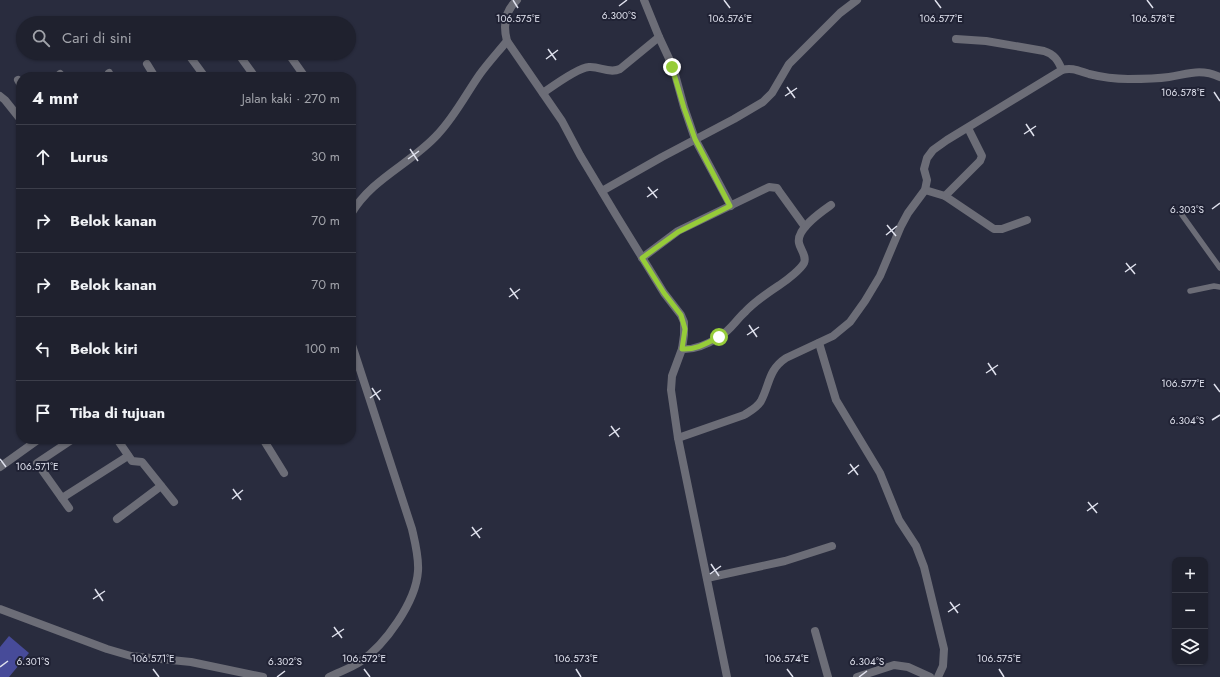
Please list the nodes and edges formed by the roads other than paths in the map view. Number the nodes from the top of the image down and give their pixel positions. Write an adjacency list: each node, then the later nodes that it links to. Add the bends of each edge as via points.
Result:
1 (517, 0): 6 (street, via 510,8 505,23)
2 (644, 0): 4 (street)
3 (857, 0): 21 (street, via 840,13 790,64 772,93 763,102)
4 (659, 36): 17 (street, via 620,69 612,71 594,67 583,68); 21 (street, via 672,67)
5 (956, 39): 11 (street, via 986,41 1044,51 1054,56)
6 (507, 41): 17 (street); 26 (street, via 481,73 450,121 428,144 369,190)
7 (192, 60): 13 (street)
8 (243, 60): 14 (street)
9 (293, 60): 15 (street)
10 (147, 64): 12 (street)
11 (1062, 70): 16 (street, via 1073,69 1127,79 1170,77 1199,72); 20 (street)
12 (152, 72)
13 (201, 72)
14 (251, 72)
15 (301, 72)
16 (1220, 77)
17 (543, 93): 23 (street)
18 (0, 96): 19 (street)
19 (16, 114)
20 (968, 128): 22 (street, via 930,154 924,169 927,184); 24 (street, via 982,156)
21 (695, 139): 23 (street); 27 (street)
22 (925, 190): 24 (street); 35 (street, via 908,213 880,276 865,301 845,327)
23 (602, 191): 31 (street)
24 (945, 196): 29 (street, via 994,229 1002,229)
25 (831, 205): 30 (street)
26 (356, 206)
27 (730, 206): 30 (street, via 773,187 779,191); 31 (street, via 678,232)
28 (1182, 215): 32 (lane)
29 (1027, 220)
30 (805, 227): 36 (street, via 799,236 804,257 804,263 800,268 745,311 729,330 719,337 690,350)
31 (642, 258): 36 (street, via 681,315 685,329)
32 (1220, 268)
33 (1220, 287): 34 (lane)
34 (1190, 291)
35 (819, 343): 38 (street, via 779,362 771,372 757,406 744,416); 61 (street, via 836,400 880,473 899,520 916,546 924,567 944,649 943,666)
36 (682, 349): 38 (street, via 671,383)
37 (356, 357): 56 (street, via 412,528 418,555 418,572 408,602 385,639 359,662)
38 (678, 438): 52 (street)
39 (32, 444): 44 (street)
40 (66, 444): 47 (street, via 37,463)
41 (120, 444): 43 (street)
42 (266, 444): 45 (street)
43 (128, 456): 46 (street, via 132,462 142,462); 47 (street)
44 (0, 467)
45 (284, 473)
46 (161, 486): 48 (street); 50 (street)
47 (62, 498): 49 (street)
48 (174, 502)
49 (69, 508)
50 (117, 519)
51 (832, 546): 52 (street, via 785,561)
52 (708, 578): 57 (street)
53 (0, 609): 55 (street, via 131,656 190,662)
54 (816, 631): 58 (street)
55 (263, 677)
56 (329, 677)
57 (727, 677)
58 (828, 677)
59 (856, 677): 60 (street, via 894,665 908,667)
60 (930, 677)
61 (938, 677)

